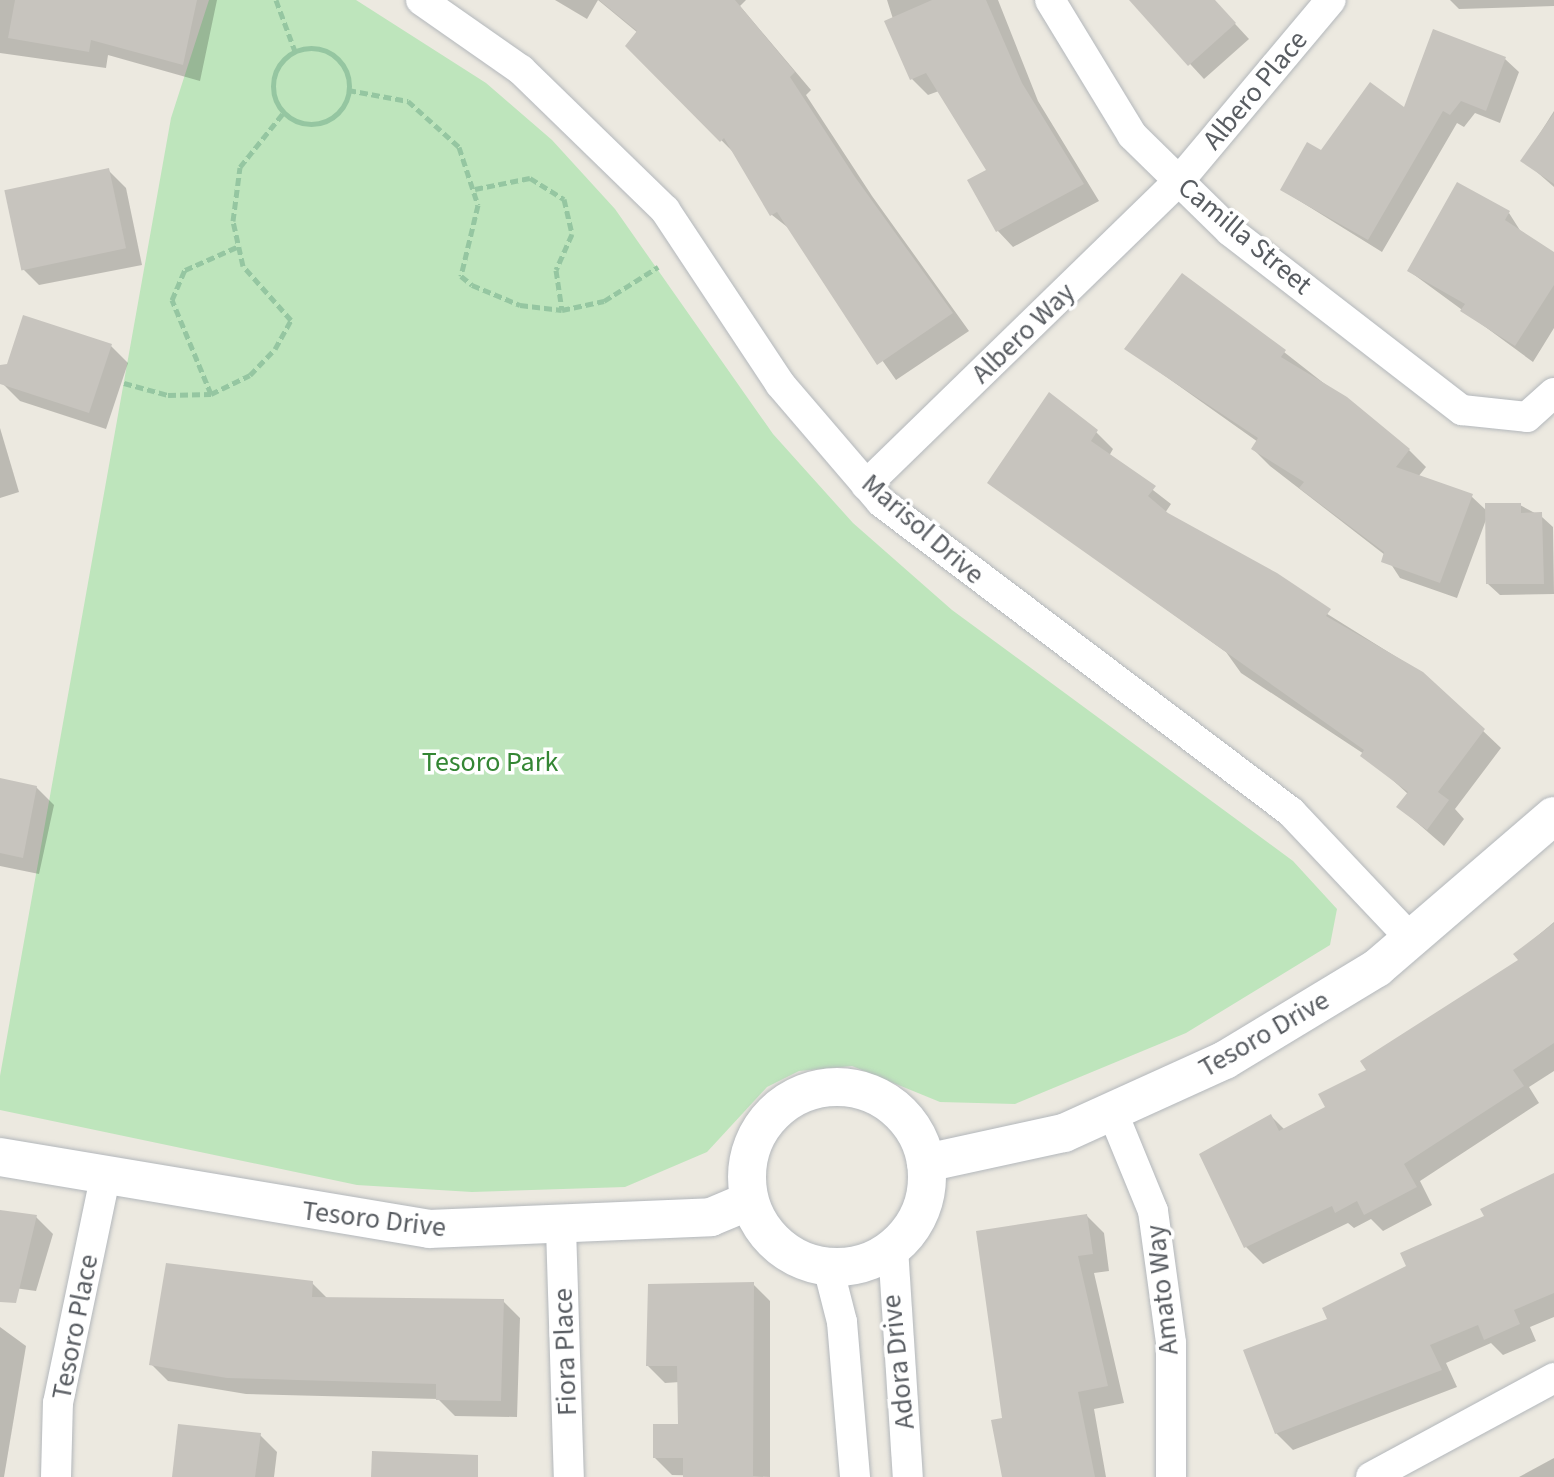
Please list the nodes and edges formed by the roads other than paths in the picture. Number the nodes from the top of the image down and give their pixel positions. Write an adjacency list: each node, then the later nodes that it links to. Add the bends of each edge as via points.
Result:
1 (421, 0): 6 (street, Marisol Drive, via 521,70 665,210 780,384)
2 (1050, 0): 4 (street, Camilla Street, via 1132,135)
3 (1331, 0): 4 (street, Albero Place)
4 (1179, 181): 5 (street, Camilla Street, via 1230,231 1462,410 1492,418 1527,417); 6 (street, Albero Way)
5 (1554, 393)
6 (866, 485): 8 (street, Marisol Drive, via 1119,688 1291,812)
7 (1554, 816): 8 (street, Tesoro Drive)
8 (1412, 940): 9 (street, Tesoro Drive, via 1225,1060)
9 (1112, 1111): 11 (street, Tesoro Drive, via 1064,1133); 22 (street, Amato Way, via 1153,1211 1171,1343)
10 (0, 1157): 12 (street, Tesoro Drive)
11 (926, 1163): 13 (street, via 900,1112 876,1095 818,1088 767,1118 745,1172); 15 (street, via 921,1210)
12 (105, 1178): 14 (street, Tesoro Drive, via 429,1229); 18 (street, Tesoro Place, via 58,1403)
13 (749, 1201): 14 (street, Tesoro Drive, via 711,1217); 16 (street, via 778,1246)
14 (561, 1228): 19 (street, Fiora Place)
15 (893, 1248): 16 (street); 21 (street, Adora Drive)
16 (828, 1267): 20 (street, Adora Drive, via 842,1322)
17 (1554, 1378): 23 (street)
18 (56, 1477)
19 (569, 1477)
20 (855, 1477)
21 (908, 1477)
22 (1171, 1477)
23 (1371, 1477)

